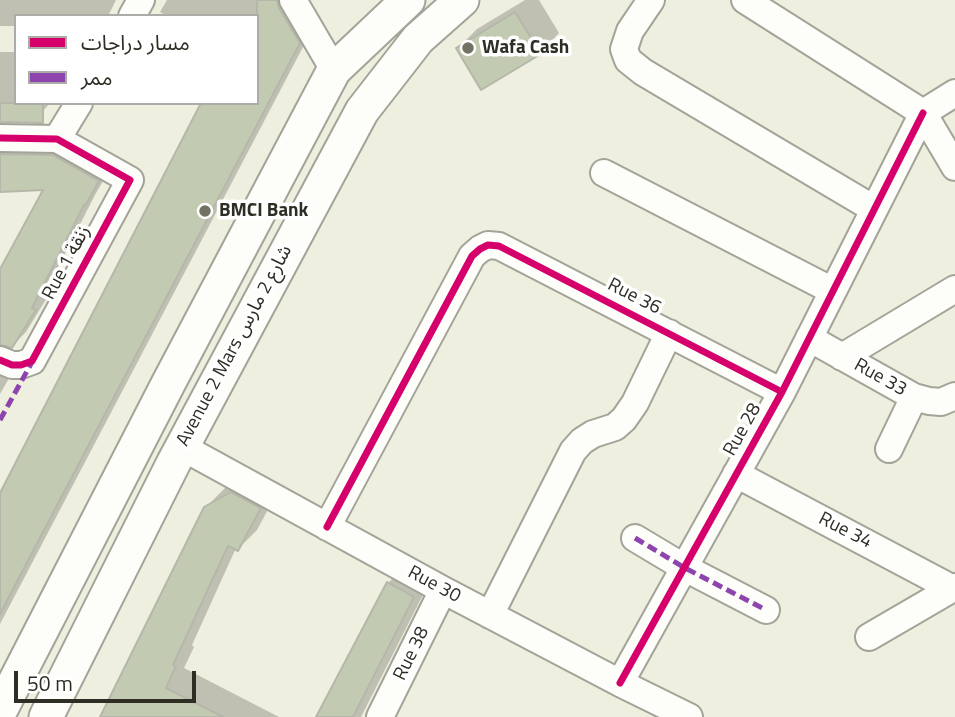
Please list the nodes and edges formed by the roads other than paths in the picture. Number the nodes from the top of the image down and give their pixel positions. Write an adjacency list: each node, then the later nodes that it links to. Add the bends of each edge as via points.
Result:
1 (293, 0): 6 (street)
2 (408, 0): 6 (main road)
3 (462, 0): 24 (main road, Avenue 2 Mars شارع 2 مارس, via 418,39 362,111)
4 (651, 0): 14 (street, via 630,31 624,49 628,60)
5 (745, 0): 9 (street)
6 (334, 70): 36 (main road)
7 (955, 93): 9 (street)
8 (78, 105): 11 (street)
9 (923, 113): 12 (street); 14 (street, Rue 28)
10 (0, 138): 11 (street)
11 (57, 139): 20 (street, Rue 1 زنقة, via 131,180 32,361 12,365)
12 (955, 167)
13 (604, 173): 16 (street)
14 (874, 209): 16 (street, Rue 28)
15 (955, 289): 19 (street)
16 (833, 291): 18 (street, Rue 28)
17 (669, 333): 21 (street, Rue 36); 27 (street, Rue 36, via 499,246 480,248); 33 (street, via 624,419 593,434 573,451)
18 (808, 338): 19 (street, Rue 33); 21 (street, Rue 28)
19 (842, 357): 23 (street, Rue 33)
20 (0, 360)
21 (782, 392): 26 (street, Rue 28)
22 (955, 396): 23 (street, Rue 33, via 941,402)
23 (914, 397): 25 (street)
24 (182, 447): 27 (street, Rue 30); 38 (main road, Avenue 2 Mars شارع 2 مارس)
25 (889, 449)
26 (736, 474): 29 (street, Rue 28); 30 (street, Rue 34)
27 (327, 527): 31 (street, Rue 30)
28 (635, 538): 29 (street)
29 (685, 568): 32 (street); 35 (street, Rue 28)
30 (954, 588): 34 (street)
31 (443, 590): 33 (street, Rue 30); 39 (street, Rue 38)
32 (766, 610)
33 (490, 615): 35 (street, Rue 30)
34 (869, 637)
35 (620, 683): 37 (street, Rue 30)
36 (0, 711)
37 (685, 716)
38 (46, 717)
39 (380, 717)

